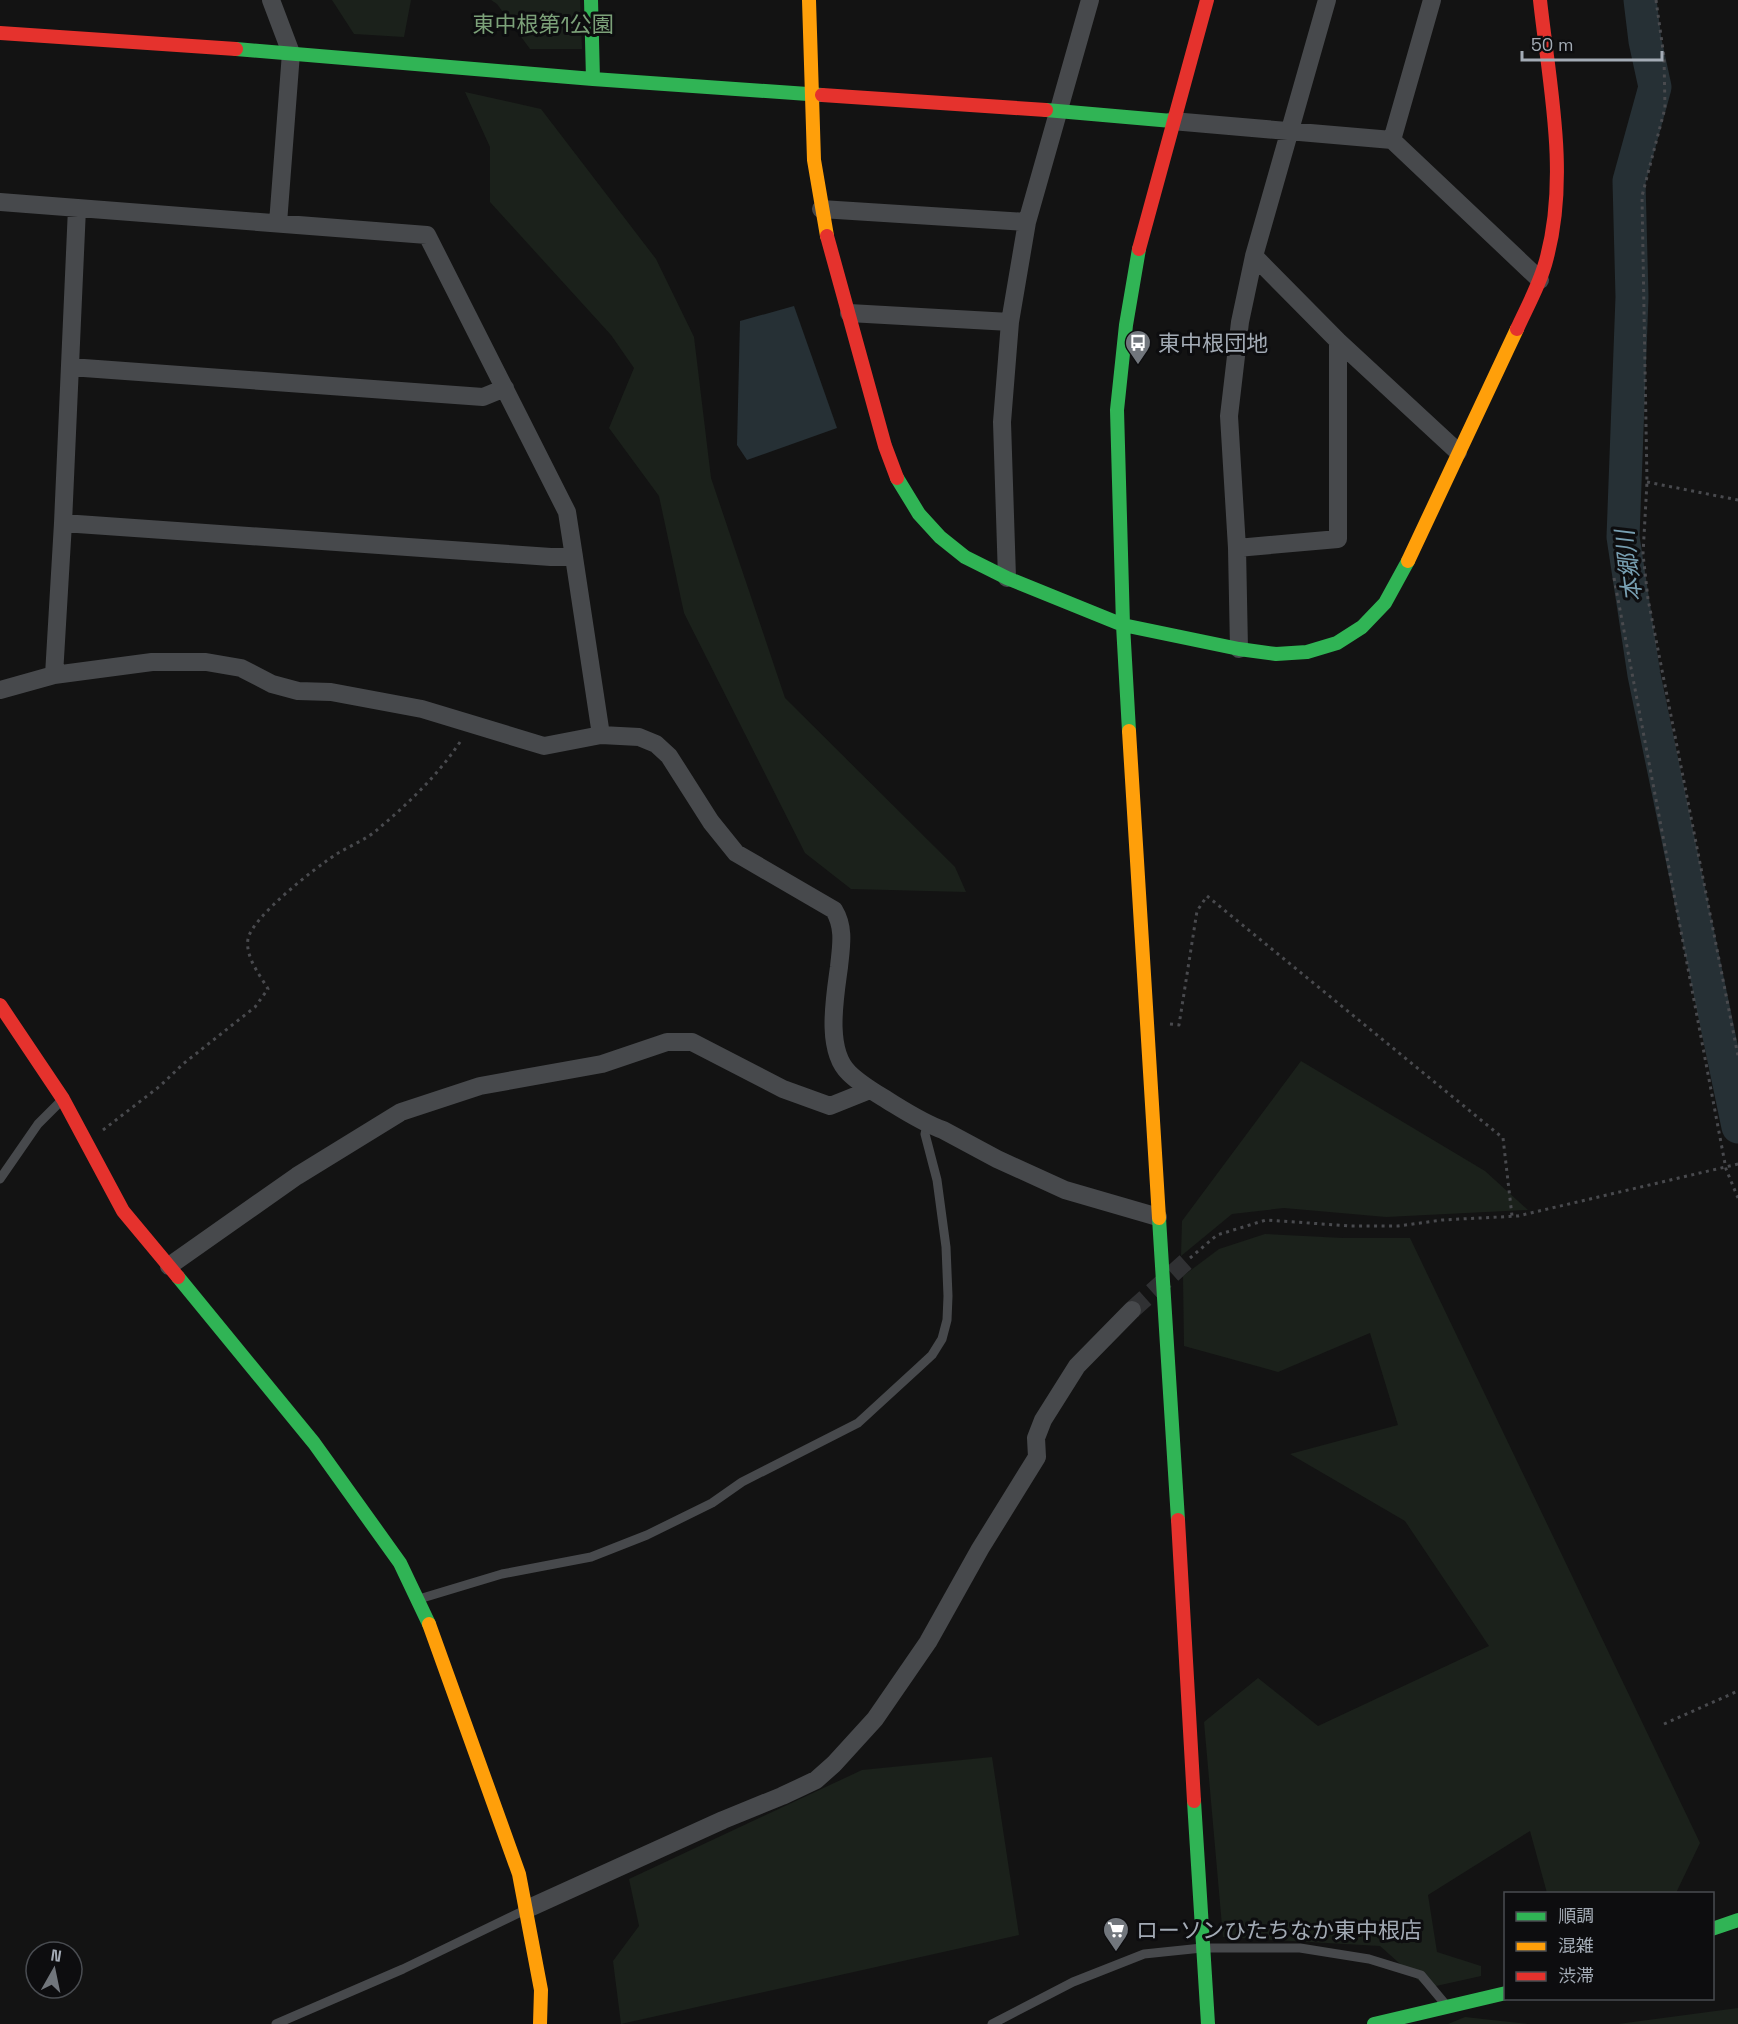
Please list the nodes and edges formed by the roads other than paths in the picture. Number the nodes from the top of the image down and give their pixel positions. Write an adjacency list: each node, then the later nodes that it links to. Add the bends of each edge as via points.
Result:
1 (272, 0): 10 (street)
2 (591, 0): 11 (street)
3 (809, 0): 12 (street)
4 (1085, 0): 13 (street)
5 (1207, 0): 14 (street)
6 (1328, 0): 15 (street)
7 (1432, 0): 16 (street)
8 (1540, 0): 23 (street, via 1556,191 1550,245)
9 (0, 33): 10 (street)
10 (291, 53): 11 (street); 21 (street)
11 (593, 79): 12 (street)
12 (813, 94): 13 (street); 19 (street, via 812,129)
13 (1057, 111): 14 (street); 20 (street)
14 (1172, 121): 15 (street); 34 (street, via 1141,239 1121,364 1117,410)
15 (1290, 130): 16 (street); 22 (street)
16 (1392, 140): 23 (street)
17 (0, 202): 18 (street)
18 (77, 208): 21 (street); 27 (street)
19 (821, 209): 20 (street); 24 (street)
20 (1027, 222): 25 (street)
21 (278, 223): 28 (street, via 427,235)
22 (1254, 256): 26 (street); 31 (street, via 1240,322 1229,416)
23 (1540, 280): 29 (street)
24 (849, 313): 25 (street); 33 (street, via 899,484 940,537 965,557)
25 (1010, 322): 33 (street, via 1002,422)
26 (1338, 341): 29 (street); 31 (street, via 1338,539)
27 (70, 367): 28 (street, via 483,397); 30 (street)
28 (505, 388): 32 (street, via 567,512)
29 (1458, 452): 35 (street, via 1404,570 1384,603 1362,627 1337,643 1307,652 1276,654)
30 (63, 523): 32 (street); 36 (street)
31 (1237, 548): 35 (street)
32 (574, 557): 38 (street)
33 (1007, 578): 34 (street)
34 (1123, 624): 35 (street); 44 (street)
35 (1239, 649)
36 (54, 675): 37 (street); 38 (street, via 152,662 206,662 241,668 272,684 298,691 331,692 422,709 544,746)
37 (0, 690)
38 (601, 735): 40 (street, via 639,737 656,744 669,756 736,853 834,910 842,937 833,1025 837,1046 848,1072)
39 (0, 1005): 41 (street)
40 (870, 1089): 42 (street); 45 (street, via 830,1106 783,1089 692,1042 667,1042 603,1064 480,1086 401,1112 297,1176)
41 (63, 1099): 43 (lane, via 38,1124); 45 (street, via 123,1211)
42 (927, 1125): 44 (street, via 1065,1190); 47 (lane, via 946,1247 948,1296 942,1339 932,1355 858,1423 647,1535 591,1557 502,1574)
43 (0, 1179)
44 (1158, 1217): 51 (street)
45 (169, 1266): 47 (street, via 314,1443 400,1563)
46 (1132, 1310): 48 (street, via 1077,1366 1043,1420 1036,1438 1037,1457 928,1642 876,1719 834,1764 816,1780)
47 (418, 1600): 48 (street, via 519,1874)
48 (527, 1909): 54 (lane); 55 (street, via 541,1990)
49 (1738, 1920): 50 (street)
50 (1714, 1929)
51 (1202, 1948): 53 (lane, via 1300,1948 1369,1959 1421,1975); 56 (lane, via 1144,1954 1073,1982); 57 (street)
52 (1504, 1993): 53 (street)
53 (1448, 2006): 58 (street)
54 (276, 2024)
55 (540, 2024)
56 (992, 2024)
57 (1208, 2024)
58 (1374, 2024)

